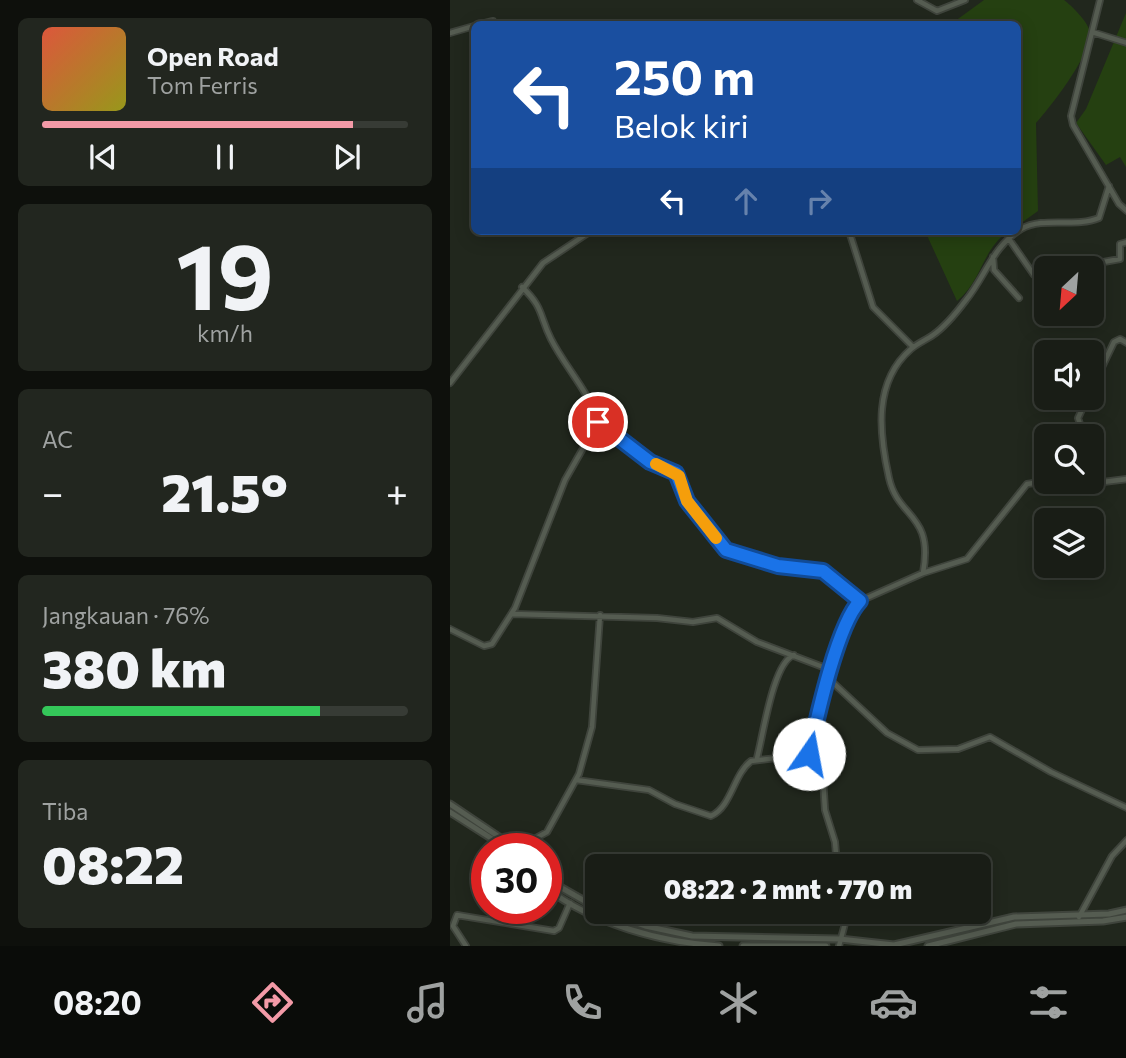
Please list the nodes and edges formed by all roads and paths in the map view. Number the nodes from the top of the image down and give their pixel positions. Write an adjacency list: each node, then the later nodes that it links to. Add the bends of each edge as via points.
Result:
1 (917, 0): 2 (street, via 937,12)
2 (965, 0)
3 (1100, 0): 5 (street)
4 (471, 27): 6 (street)
5 (1092, 32): 7 (street); 8 (street, via 1071,117)
6 (450, 33)
7 (1126, 43)
8 (1109, 186): 9 (street); 10 (street)
9 (1105, 204): 10 (street); 12 (street, via 1102,215 1094,220)
10 (1119, 204): 11 (street)
11 (1126, 211)
12 (1021, 231)
13 (584, 235): 21 (street, via 553,254)
14 (850, 235): 24 (street, via 873,307)
15 (1015, 235): 16 (street)
16 (1009, 239): 18 (street); 20 (street)
17 (1126, 242): 19 (street, via 1120,244 1120,258)
18 (993, 257): 22 (street, via 994,270); 24 (street, via 953,316)
19 (1104, 261)
20 (1034, 275)
21 (522, 286): 26 (street); 27 (street, via 540,306 551,338)
22 (1019, 298)
23 (1126, 343): 25 (street, via 1114,342)
24 (913, 347): 31 (street, via 890,374 881,407 891,485 926,541)
25 (1104, 363)
26 (450, 383)
27 (597, 424): 32 (street, via 650,462 676,473 687,501 728,551 778,566 823,571); 33 (street, via 566,480)
28 (1126, 479): 30 (street)
29 (1034, 483): 31 (street, via 1027,484 967,559)
30 (1104, 483)
31 (923, 573): 32 (street)
32 (860, 601): 37 (street, via 851,610)
33 (512, 614): 34 (street); 35 (street, via 489,647)
34 (600, 615): 36 (street, via 693,622 717,618 748,637); 41 (street, via 592,727)
35 (450, 629)
36 (795, 655): 37 (street); 40 (street, via 786,660 778,676)
37 (831, 670): 38 (street)
38 (828, 678): 39 (street); 43 (street, via 887,733 918,750 961,749 990,737)
39 (809, 754): 40 (street); 49 (street, via 825,786 825,810)
40 (757, 758): 41 (street, via 745,766 726,802 711,816 649,790)
41 (576, 780): 47 (street)
42 (450, 804): 46 (street)
43 (1126, 808)
44 (450, 811): 45 (street)
45 (484, 833)
46 (493, 833)
47 (545, 833)
48 (1126, 840): 55 (street)
49 (836, 854)
50 (562, 888): 52 (street)
51 (562, 898): 53 (street)
52 (585, 901)
53 (570, 903): 62 (street, via 556,931 458,915 453,926); 63 (street, via 656,937)
54 (1126, 910): 55 (street)
55 (1080, 914): 57 (street); 60 (street, via 1014,917)
56 (1126, 917): 57 (street)
57 (1078, 922): 60 (street)
58 (639, 924): 61 (street, via 692,936)
59 (845, 924): 61 (street)
60 (993, 925): 61 (street, via 894,945); 66 (street)
61 (840, 943)
62 (466, 946)
63 (719, 946)
64 (743, 946): 65 (street)
65 (826, 946)
66 (928, 946)

